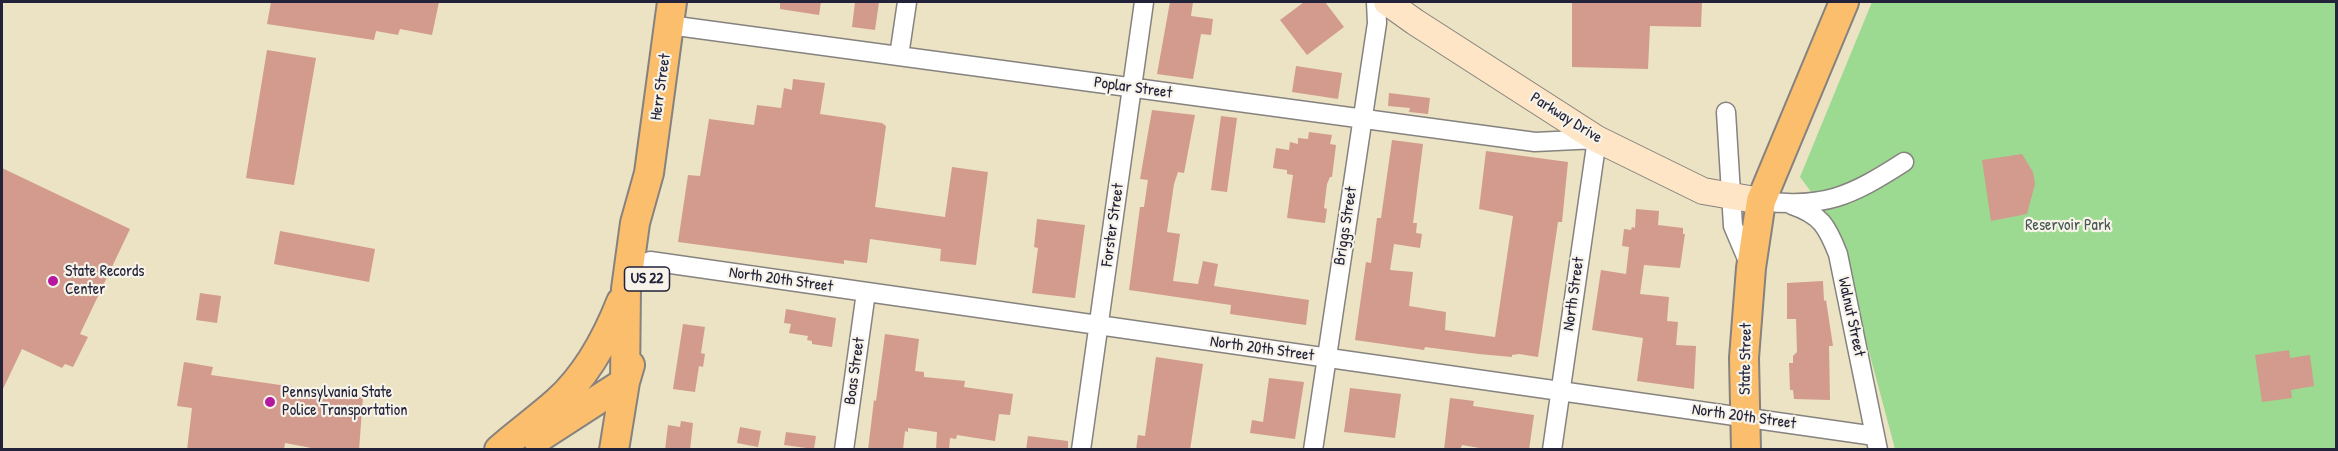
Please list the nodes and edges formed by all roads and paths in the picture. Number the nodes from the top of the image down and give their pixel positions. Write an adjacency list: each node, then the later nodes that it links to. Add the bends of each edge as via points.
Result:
1 (907, 2): 7 (street)
2 (1144, 2): 8 (street, Forster Street)
3 (1376, 2): 10 (street, Briggs Street, via 1377,23)
4 (1387, 2): 11 (street, Parkway Drive)
5 (1844, 2): 15 (main road, State Street)
6 (671, 13): 7 (street, Poplar Street); 13 (main road, Herr Street / US 22)
7 (899, 56): 8 (street, Poplar Street)
8 (1132, 88): 10 (street, Poplar Street); 21 (street, Forster Street)
9 (1726, 112): 14 (street, State Street)
10 (1363, 119): 11 (street, Poplar Street, via 1535,142); 22 (street, Briggs Street)
11 (1597, 139): 14 (street, Parkway Drive, via 1703,190); 24 (street, North Street)
12 (1904, 162): 16 (street, via 1839,198)
13 (649, 173): 17 (main road, Herr Street / US 22, via 655,226); 19 (main road, Herr Street / US 22, via 635,223)
14 (1731, 196): 15 (street, Parkway Drive); 18 (street, State Street, via 1733,226)
15 (1761, 201): 16 (street); 18 (main road, State Street)
16 (1792, 205): 26 (street, Walnut Street, via 1810,211 1828,228 1838,254)
17 (650, 261): 20 (street, North 20th Street); 23 (main road, Herr Street / US 22, via 640,333)
18 (1751, 268): 25 (main road, State Street, via 1744,358)
19 (626, 289): 23 (main road, Herr Street); 27 (main road, US 22, via 611,327 582,375 558,402)
20 (866, 292): 21 (street, North 20th Street); 30 (street, Boas Street)
21 (1099, 325): 22 (street, North 20th Street); 31 (street, Forster Street)
22 (1326, 358): 24 (street, North 20th Street); 32 (street, Briggs Street)
23 (625, 382): 28 (main road); 29 (main road, Herr Street)
24 (1560, 391): 25 (street, North 20th Street); 33 (street, North Street)
25 (1746, 418): 26 (street, North 20th Street); 34 (main road, State Street)
26 (1877, 443)
27 (499, 450)
28 (519, 450)
29 (614, 450)
30 (844, 450)
31 (1081, 450)
32 (1313, 450)
33 (1552, 450)
34 (1746, 450)

